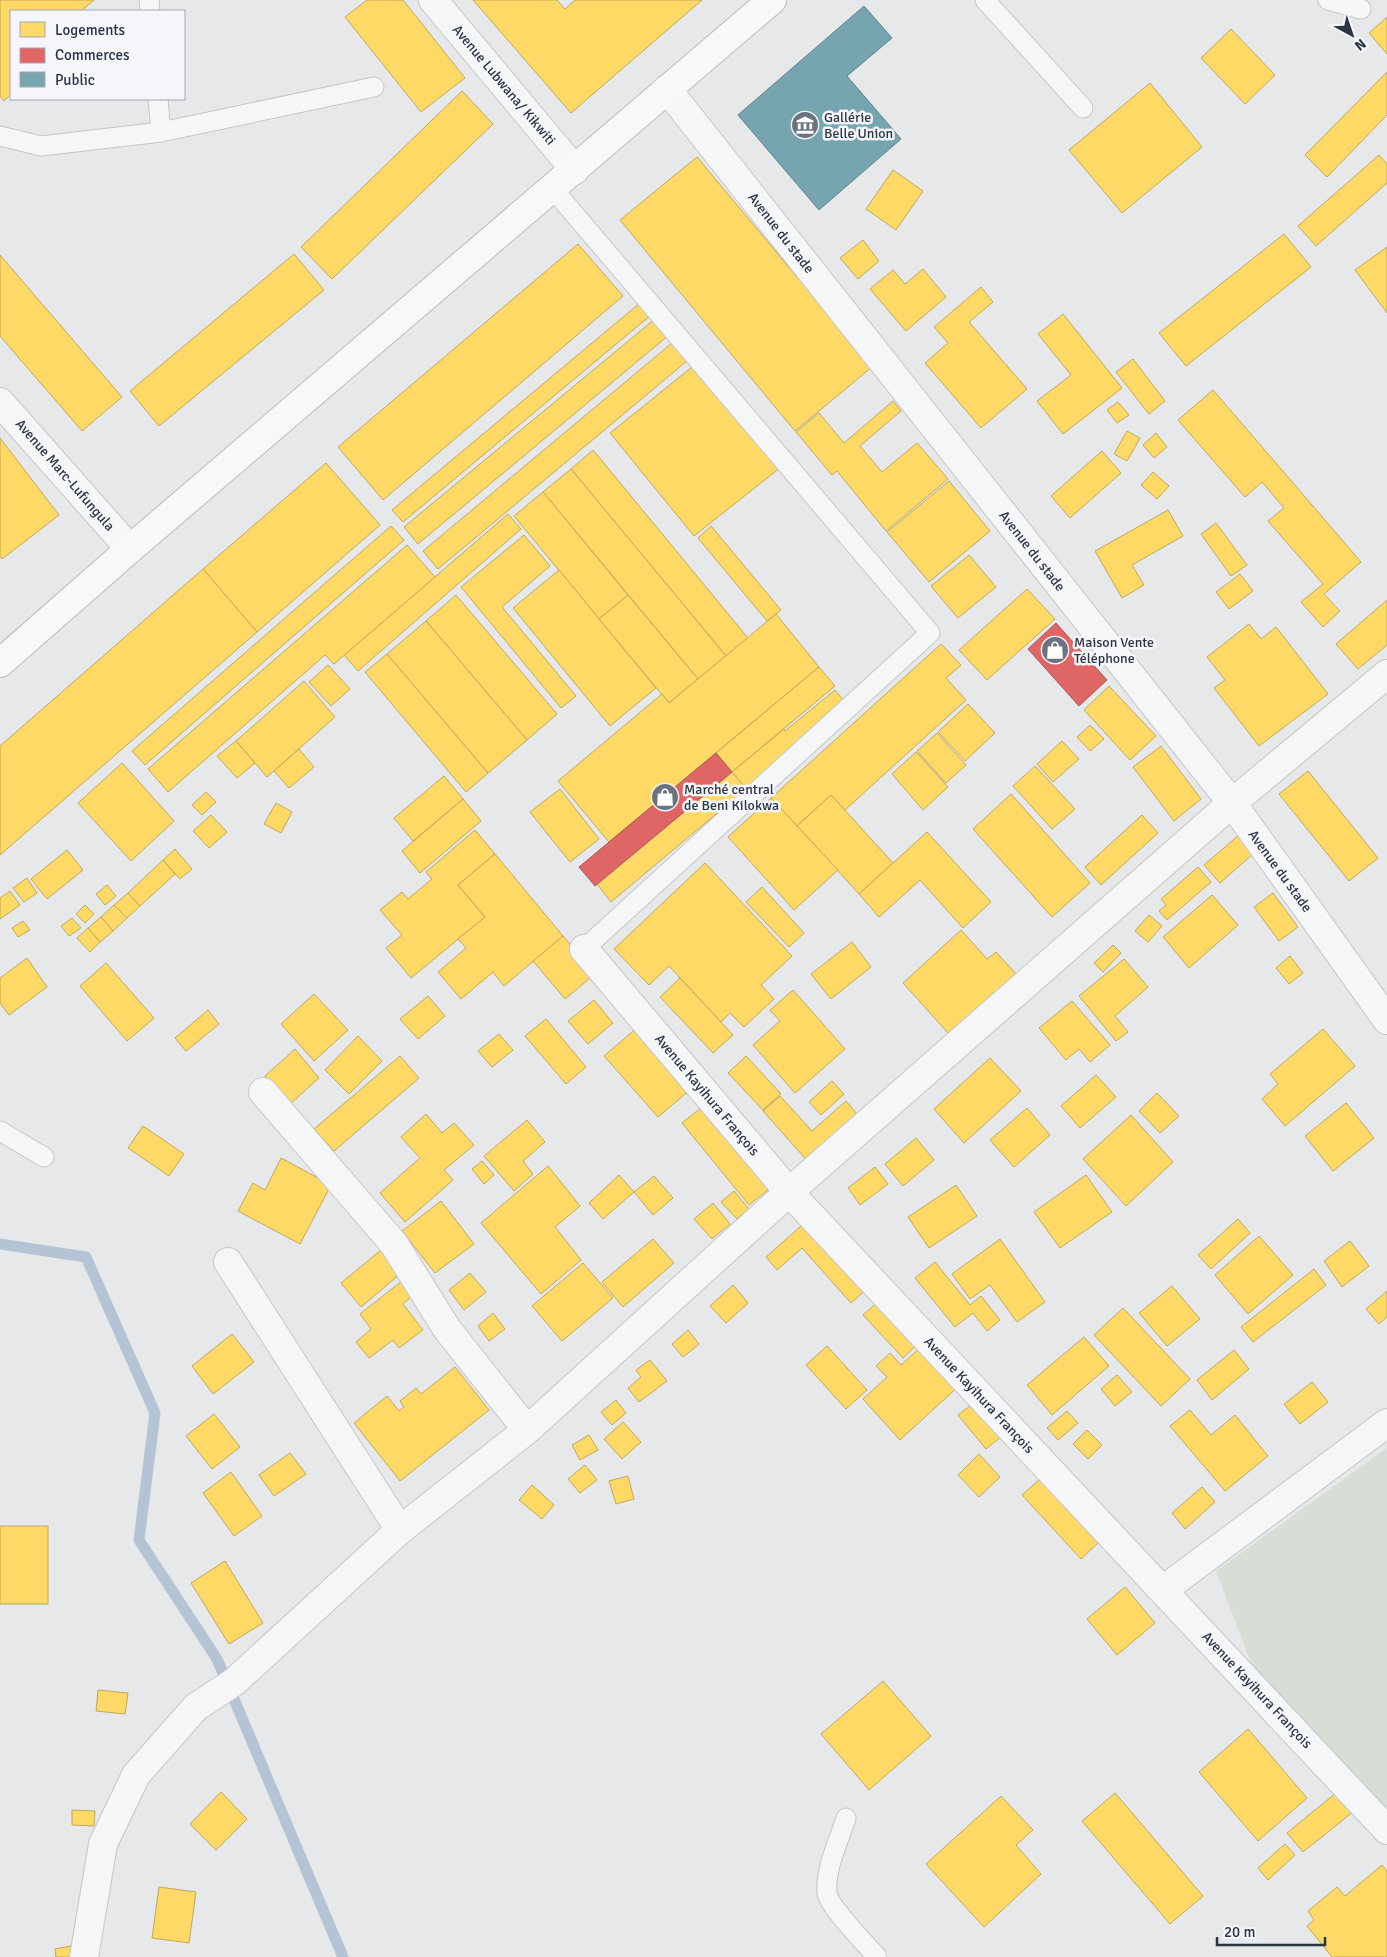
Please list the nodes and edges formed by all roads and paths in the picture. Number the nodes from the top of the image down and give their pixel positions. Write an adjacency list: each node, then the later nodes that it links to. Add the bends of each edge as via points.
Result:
1 (433, 0): 12 (street, Avenue Lubwana/ Kikwiti)
2 (772, 0): 7 (highway)
3 (985, 0): 9 (lane)
4 (1328, 0): 5 (lane)
5 (1361, 9)
6 (374, 87): 10 (lane)
7 (667, 89): 12 (highway); 18 (street, Avenue du stade)
8 (158, 100): 10 (lane)
9 (1083, 108)
10 (161, 132): 11 (lane, via 41,146)
11 (0, 136)
12 (575, 170): 13 (highway)
13 (553, 188): 15 (highway); 19 (lane, via 930,633)
14 (0, 402): 15 (street, Avenue Marc-Lufungula)
15 (130, 549): 16 (highway)
16 (0, 663)
17 (1387, 674): 18 (street)
18 (1232, 803): 20 (street, Avenue du stade); 24 (street)
19 (584, 949): 24 (street, Avenue Kayihura François)
20 (1387, 1020)
21 (263, 1092): 27 (street, via 394,1244 447,1329)
22 (0, 1131): 23 (lane)
23 (44, 1157)
24 (789, 1192): 27 (street); 29 (street, Avenue Kayihura François)
25 (228, 1262): 28 (street)
26 (1387, 1423): 29 (street)
27 (527, 1430): 28 (street)
28 (400, 1530): 32 (street, via 234,1682 196,1707 136,1775 103,1844)
29 (1163, 1590): 31 (street, Avenue Kayihura François)
30 (846, 1818): 33 (lane, via 829,1870 827,1894 834,1907)
31 (1387, 1830)
32 (84, 1957)
33 (877, 1957)

